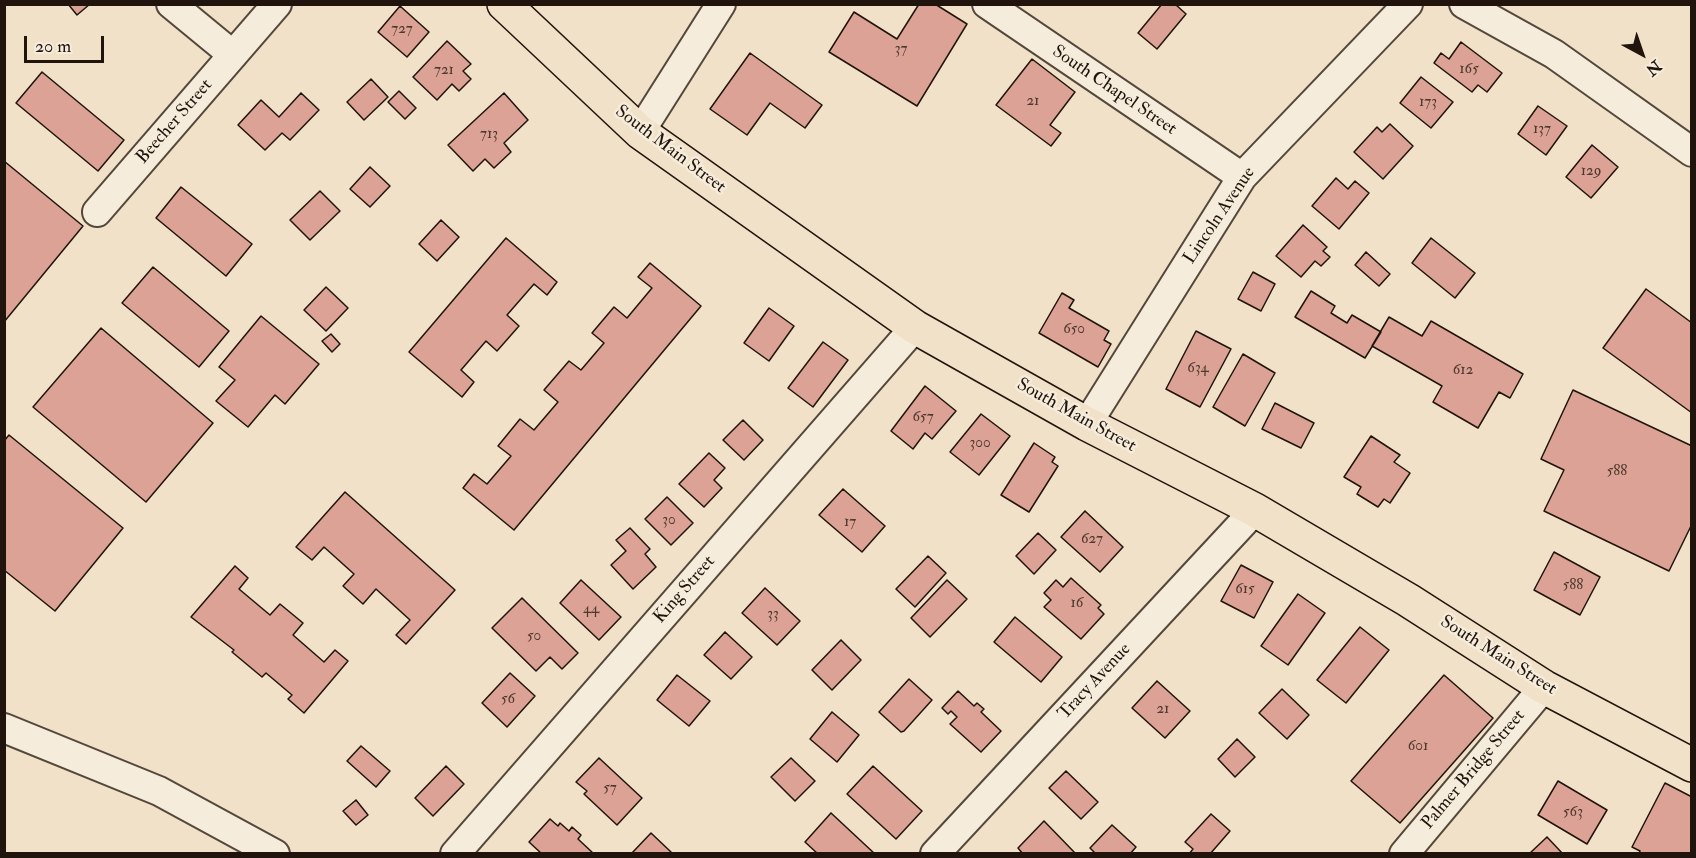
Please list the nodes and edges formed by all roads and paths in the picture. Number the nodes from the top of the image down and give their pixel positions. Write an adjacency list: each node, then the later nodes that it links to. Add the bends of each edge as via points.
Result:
1 (171, 4): 8 (street)
2 (277, 4): 8 (street, Beecher Street)
3 (504, 4): 9 (main road, South Main Street)
4 (721, 4): 9 (street)
5 (987, 4): 11 (street, South Chapel Street)
6 (1408, 4): 11 (street, Lincoln Avenue)
7 (1464, 4): 10 (street, via 1554,54)
8 (233, 55): 12 (street, Beecher Street)
9 (640, 132): 13 (main road, South Main Street)
10 (1692, 153)
11 (1242, 177): 14 (street, Lincoln Avenue)
12 (97, 212)
13 (915, 327): 14 (main road, South Main Street); 20 (street, King Street)
14 (1087, 424): 15 (main road, South Main Street)
15 (1255, 510): 16 (main road, South Main Street, via 1408,600); 21 (street, Tracy Avenue)
16 (1544, 687): 18 (main road, South Main Street); 22 (street, Palmer Bridge Street)
17 (4, 728): 19 (street, via 159,791)
18 (1692, 765)
19 (276, 854)
20 (455, 854)
21 (934, 854)
22 (1404, 854)

